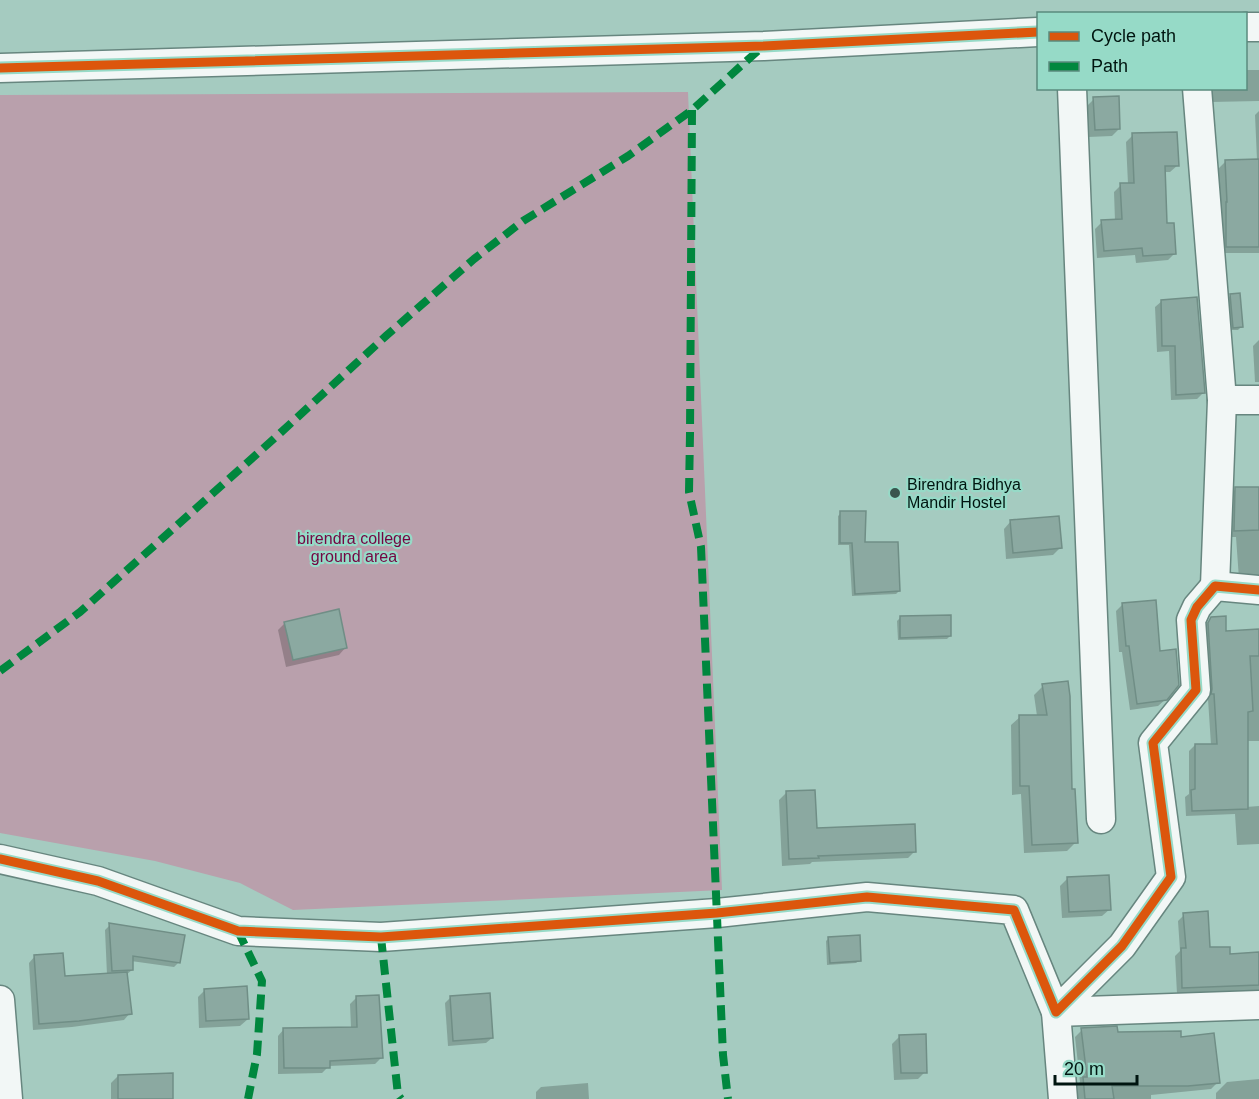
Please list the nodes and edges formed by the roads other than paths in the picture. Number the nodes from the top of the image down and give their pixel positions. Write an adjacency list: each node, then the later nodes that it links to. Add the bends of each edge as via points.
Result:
1 (1037, 32): 2 (street, via 764,46)
2 (0, 68)
3 (1072, 90): 9 (street)
4 (1197, 90): 5 (street)
5 (1222, 400): 6 (street); 7 (street)
6 (1259, 400)
7 (1215, 586): 8 (street); 13 (street, via 1191,620 1196,690 1153,743 1171,877 1122,946)
8 (1259, 590)
9 (1101, 819)
10 (0, 859): 13 (street, via 98,880 238,931 381,937 717,913 867,897 1014,910)
11 (0, 1000): 14 (street)
12 (1259, 1005): 13 (street)
13 (1056, 1012): 15 (street)
14 (8, 1099)
15 (1064, 1099)

